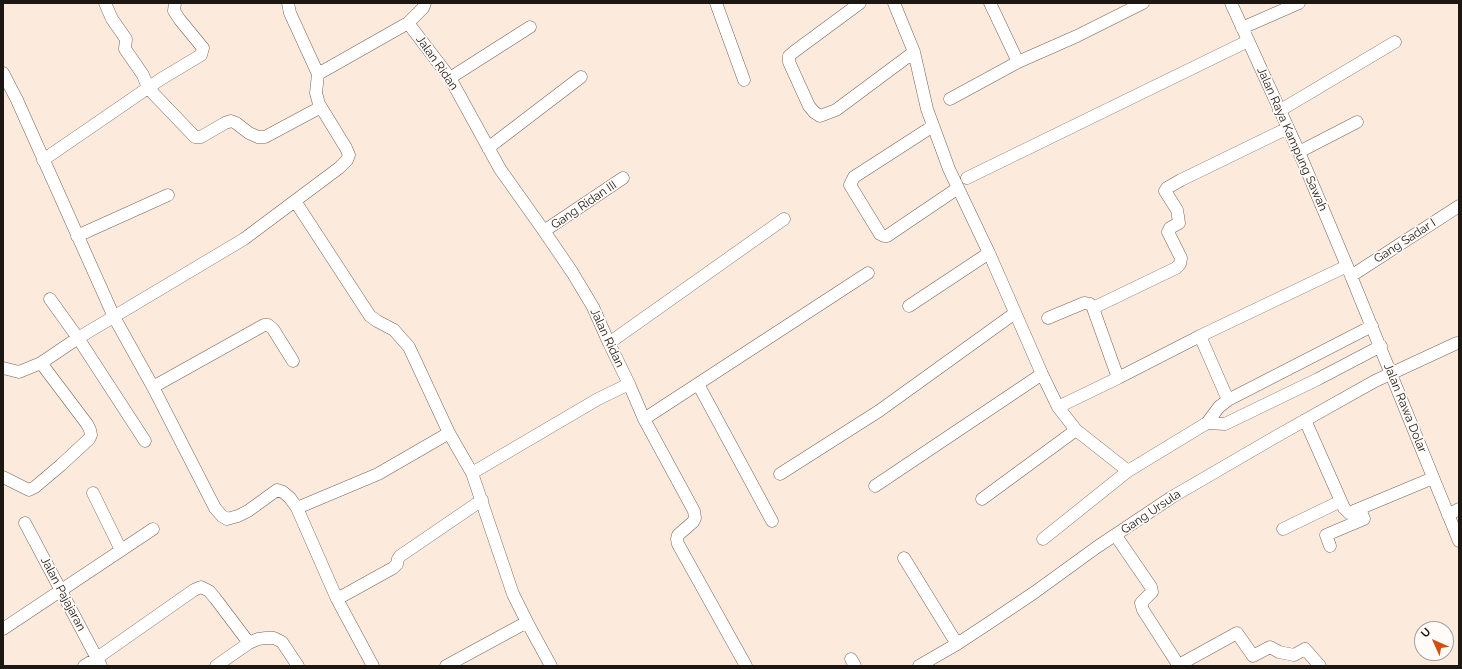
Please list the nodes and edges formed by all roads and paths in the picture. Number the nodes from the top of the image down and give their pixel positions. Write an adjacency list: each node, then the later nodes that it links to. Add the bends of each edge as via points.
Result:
1 (105, 3): 24 (street, via 112,19 126,39 125,49 143,75)
2 (176, 3): 24 (street, via 174,11 203,48 201,54)
3 (288, 3): 20 (street)
4 (425, 3): 12 (street)
5 (716, 3): 23 (street)
6 (860, 3): 17 (street, via 789,56 789,62 814,112 820,116 836,110)
7 (894, 3): 17 (street)
8 (990, 3): 18 (street)
9 (1144, 3): 18 (street)
10 (1231, 3): 14 (street, Jalan Raya Kampung Sawah)
11 (1299, 3): 14 (street)
12 (408, 23): 20 (street); 22 (street, Jalan Ridan)
13 (530, 27): 22 (street)
14 (1242, 28): 15 (street, Jalan Raya Kampung Sawah)
15 (1248, 41): 27 (street, Jalan Raya Kampung Sawah); 35 (street)
16 (1394, 42): 27 (street)
17 (914, 52): 29 (street)
18 (1018, 62): 25 (street)
19 (3, 73): 33 (street)
20 (318, 74): 26 (street, via 316,93)
21 (581, 77): 31 (street)
22 (450, 78): 31 (street, Jalan Ridan)
23 (744, 80)
24 (148, 88): 26 (street, via 197,138 231,122 249,133 265,138); 33 (street)
25 (950, 99)
26 (321, 107): 38 (street, via 349,155 347,160)
27 (1279, 111): 30 (street, Jalan Raya Kampung Sawah)
28 (1357, 122): 32 (street)
29 (933, 126): 36 (street); 36 (street, via 854,177 850,185 880,234 884,236)
30 (1288, 128): 32 (street, Jalan Raya Kampung Sawah); 48 (street, via 1167,188 1165,191 1177,210 1179,223 1168,232 1181,258 1180,264)
31 (488, 148): 41 (street, Jalan Ridan)
32 (1299, 152): 44 (street, Jalan Raya Kampung Sawah)
33 (43, 160): 42 (street)
34 (623, 178): 41 (street, Gang Ridan III)
35 (967, 178)
36 (958, 188): 43 (street)
37 (168, 195): 42 (street)
38 (295, 201): 50 (street, via 244,240); 73 (street, via 370,316 394,330 409,347)
39 (1459, 206): 44 (street, Gang Sadar I)
40 (784, 219): 55 (street)
41 (544, 231): 55 (street, Jalan Ridan, via 593,307)
42 (77, 236): 50 (street)
43 (989, 253): 47 (street); 49 (street)
44 (1349, 271): 52 (street, Jalan Rawa Dolar); 53 (street, Gang Sadar I)
45 (868, 273): 65 (street)
46 (50, 300): 54 (street)
47 (909, 306)
48 (1093, 308): 51 (street, via 1090,304 1084,303); 63 (street)
49 (1015, 313): 62 (street); 77 (street, via 879,411)
50 (114, 318): 54 (street); 66 (street)
51 (1048, 318)
52 (1372, 326): 57 (street, Jalan Rawa Dolar); 67 (street)
53 (1200, 336): 63 (street, Gang Sadar I); 67 (street)
54 (78, 338): 59 (street); 74 (street)
55 (608, 343): 64 (street, Jalan Ridan)
56 (1457, 344): 61 (street, Gang Ursula)
57 (1380, 346): 61 (street, Jalan Rawa Dolar); 71 (street, via 1225,424)
58 (293, 361): 66 (street, via 273,329 264,325)
59 (41, 363): 60 (street, via 19,372); 78 (street, via 87,424 91,435 61,465 29,490)
60 (3, 368)
61 (1391, 373): 70 (street, Gang Ursula); 79 (street, Jalan Rawa Dolar)
62 (1042, 374): 68 (street); 80 (street)
63 (1118, 378): 68 (street, Gang Sadar I)
64 (629, 384): 69 (street, Jalan Ridan); 76 (street, via 598,399)
65 (698, 384): 69 (street); 88 (street)
66 (153, 387): 85 (street, via 215,508 222,516 227,519 238,516 277,490 290,498)
67 (1228, 400): 71 (street)
68 (1058, 407): 72 (street)
69 (644, 419): 111 (street, Jalan Ridan, via 694,511 695,518 678,535 678,544)
70 (1305, 420): 84 (street); 92 (street, Gang Ursula, via 1172,496)
71 (1207, 423): 75 (street)
72 (1076, 430): 75 (street); 82 (street)
73 (449, 433): 76 (street); 85 (street, via 378,474)
74 (145, 441)
75 (1128, 471): 93 (street)
76 (472, 473): 83 (street)
77 (780, 474)
78 (3, 477)
79 (1434, 478): 86 (street); 87 (street, Jalan Rawa Dolar)
80 (875, 486)
81 (93, 493): 96 (street)
82 (982, 499)
83 (482, 500): 99 (street, via 400,556 393,568); 100 (street, via 507,579)
84 (1341, 501): 86 (street, via 1349,513); 91 (street)
85 (297, 508): 99 (street)
86 (1360, 509): 95 (street, via 1364,519 1326,535)
87 (1454, 512): 94 (street, Jalan Rawa Dolar)
88 (772, 521)
89 (25, 523): 98 (street, Jalan Pajajaran)
90 (153, 529): 96 (street)
91 (1283, 529)
92 (1116, 536): 103 (street, Gang Ursula); 113 (street, via 1151,588 1152,592 1141,603 1143,610)
93 (1043, 539)
94 (1459, 541)
95 (1330, 546)
96 (121, 550): 98 (street)
97 (904, 558): 103 (street)
98 (62, 591): 101 (street); 104 (street, Jalan Pajajaran)
99 (337, 599): 105 (street)
100 (527, 622): 109 (street); 110 (street)
101 (3, 629)
102 (249, 643): 104 (street, via 209,591 201,587); 107 (street); 108 (street, via 258,639 274,638 282,642)
103 (957, 644): 112 (street, Gang Ursula)
104 (99, 662): 106 (street)
105 (369, 664)
106 (84, 666)
107 (216, 666)
108 (298, 666)
109 (446, 666)
110 (551, 666)
111 (746, 666)
112 (919, 666)
113 (1178, 666): 114 (street, via 1238,633 1253,656 1270,647 1294,655 1305,649)
114 (1320, 666)

